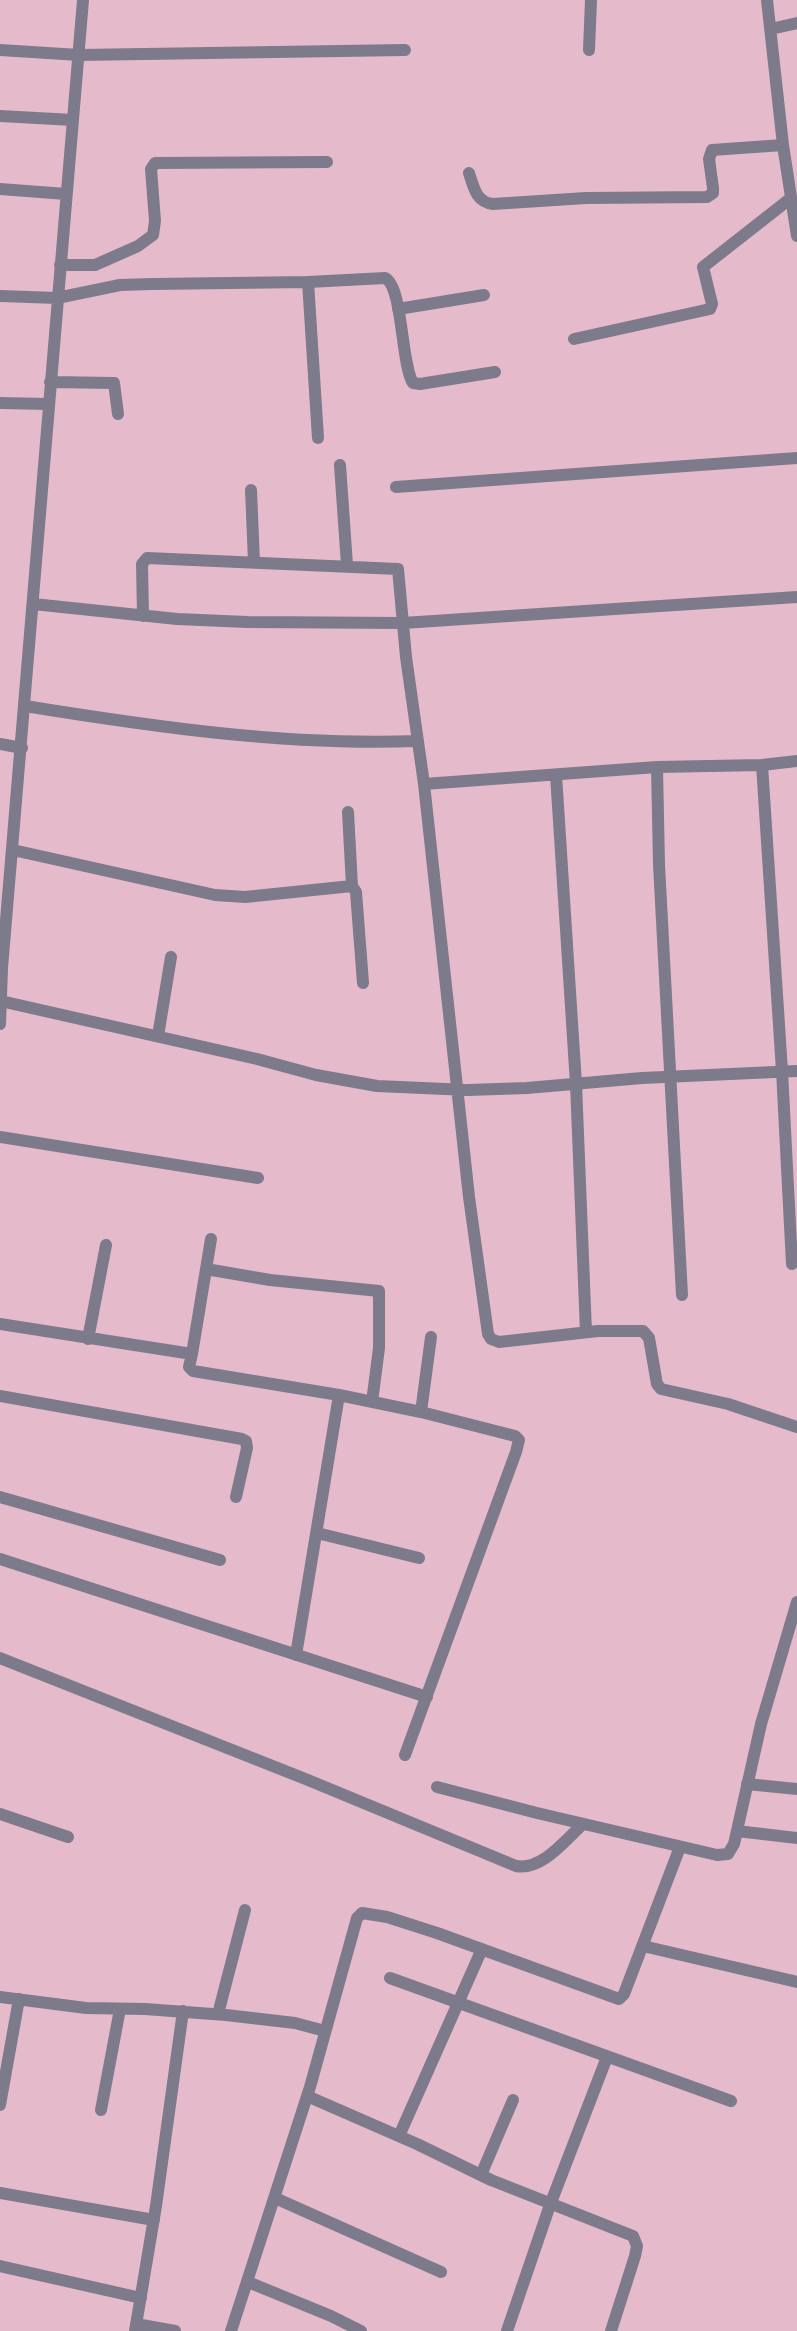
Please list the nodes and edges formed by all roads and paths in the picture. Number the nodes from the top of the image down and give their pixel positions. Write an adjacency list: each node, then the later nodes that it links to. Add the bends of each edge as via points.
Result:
1 (83, 0): 9 (street)
2 (591, 0): 8 (street)
3 (767, 0): 5 (street)
4 (797, 23): 5 (street)
5 (770, 29): 12 (street)
6 (0, 50): 9 (street)
7 (405, 50): 9 (street)
8 (589, 50)
9 (86, 54): 11 (street)
10 (0, 116): 11 (street)
11 (73, 120): 16 (street)
12 (783, 146): 14 (street, via 712,150 709,159 713,193 707,198 586,198 493,204 482,202 477,196); 17 (street)
13 (327, 162): 19 (street, via 155,162 151,169 153,235 138,246 95,266)
14 (469, 173)
15 (0, 189): 16 (street)
16 (66, 194): 19 (street)
17 (791, 198): 18 (street); 25 (street, via 703,267 712,304 710,309)
18 (797, 236)
19 (68, 265): 23 (street)
20 (308, 282): 23 (street, via 120,285); 24 (street, via 385,278 390,283); 31 (street)
21 (484, 295): 24 (street)
22 (0, 296): 23 (street)
23 (63, 296): 27 (street)
24 (398, 309): 26 (street, via 413,383)
25 (574, 339)
26 (495, 372)
27 (60, 383): 29 (street); 30 (street, via 114,383)
28 (0, 403): 29 (street)
29 (48, 404): 39 (street)
30 (118, 414)
31 (318, 438)
32 (797, 458): 34 (street)
33 (340, 465): 37 (street)
34 (396, 487)
35 (251, 490): 36 (street)
36 (254, 562): 37 (street); 40 (street, via 145,559 142,564)
37 (347, 566): 41 (street, via 397,567)
38 (797, 597): 41 (street)
39 (41, 605): 40 (street); 42 (street)
40 (143, 616): 41 (street, via 247,622)
41 (403, 623): 43 (street)
42 (37, 708): 43 (street, via 179,729 359,744); 45 (street)
43 (418, 741): 50 (street)
44 (0, 744): 45 (street)
45 (22, 748): 52 (street)
46 (797, 761): 47 (street)
47 (762, 765): 48 (street); 60 (street)
48 (657, 767): 49 (street); 62 (street)
49 (556, 775): 50 (street); 63 (street)
50 (424, 784): 64 (street)
51 (348, 812): 53 (street)
52 (16, 855): 53 (street, via 223,896 246,897); 55 (street)
53 (352, 886): 56 (street, via 356,892)
54 (171, 957): 59 (street)
55 (1, 968): 57 (street)
56 (363, 983)
57 (11, 1003): 58 (street); 59 (street)
58 (0, 1024)
59 (158, 1036): 64 (street, via 350,1082 412,1089)
60 (782, 1071): 61 (street); 62 (street); 69 (street)
61 (797, 1071)
62 (671, 1077): 63 (street); 71 (street)
63 (576, 1084): 64 (street); 73 (street)
64 (458, 1089): 73 (street, via 470,1207 490,1339 499,1342)
65 (5, 1138): 66 (street)
66 (258, 1178)
67 (211, 1239): 70 (street)
68 (106, 1245): 75 (street)
69 (792, 1264)
70 (206, 1269): 76 (street); 79 (street, via 270,1280 379,1291 379,1348)
71 (682, 1295)
72 (0, 1324): 75 (street)
73 (586, 1332): 81 (street, via 643,1331 649,1338 656,1384 661,1389 744,1409)
74 (431, 1337): 80 (street)
75 (88, 1339): 76 (street)
76 (192, 1354): 77 (street, via 189,1367 193,1371)
77 (339, 1395): 79 (street); 84 (street)
78 (0, 1396): 83 (street, via 246,1440)
79 (372, 1402): 80 (street)
80 (421, 1412): 91 (street, via 510,1433 519,1440)
81 (797, 1427)
82 (0, 1496): 87 (street)
83 (236, 1497)
84 (317, 1533): 86 (street); 89 (street)
85 (0, 1558): 89 (street)
86 (420, 1558)
87 (220, 1560)
88 (797, 1602): 93 (street)
89 (296, 1655): 91 (street)
90 (0, 1658): 97 (street, via 522,1868 538,1863)
91 (427, 1697): 92 (street)
92 (405, 1755)
93 (747, 1784): 95 (street); 98 (street)
94 (437, 1787): 97 (street)
95 (797, 1789)
96 (0, 1814): 99 (street)
97 (582, 1824): 101 (street)
98 (737, 1831): 100 (street); 101 (street, via 731,1851 723,1856)
99 (68, 1837)
100 (797, 1838)
101 (680, 1847): 103 (street)
102 (245, 1910): 112 (street)
103 (643, 1946): 104 (street, via 624,1994 619,1998); 106 (street)
104 (482, 1948): 109 (street); 113 (street, via 387,1917 362,1913 354,1926)
105 (390, 1978): 109 (street)
106 (797, 1982)
107 (0, 1997): 108 (street)
108 (19, 1999): 110 (street, via 86,2008); 118 (street)
109 (459, 2002): 114 (street); 120 (street)
110 (120, 2008): 111 (street); 119 (street)
111 (183, 2011): 112 (street); 125 (street)
112 (218, 2014): 113 (street, via 295,2023)
113 (326, 2031): 115 (street)
114 (607, 2057): 117 (street); 124 (street)
115 (307, 2096): 120 (street); 123 (street)
116 (513, 2100): 121 (street)
117 (731, 2101)
118 (0, 2105)
119 (101, 2110)
120 (400, 2136): 121 (street)
121 (481, 2175): 124 (street)
122 (0, 2193): 125 (street)
123 (275, 2198): 127 (street); 128 (street)
124 (550, 2205): 134 (street); 135 (street, via 626,2233 636,2240 635,2256)
125 (154, 2220): 129 (street)
126 (0, 2266): 129 (street)
127 (441, 2272)
128 (248, 2282): 132 (street); 133 (street)
129 (141, 2298): 130 (street)
130 (136, 2327): 131 (street)
131 (175, 2331)
132 (232, 2331)
133 (361, 2331)
134 (507, 2331)
135 (611, 2331)

